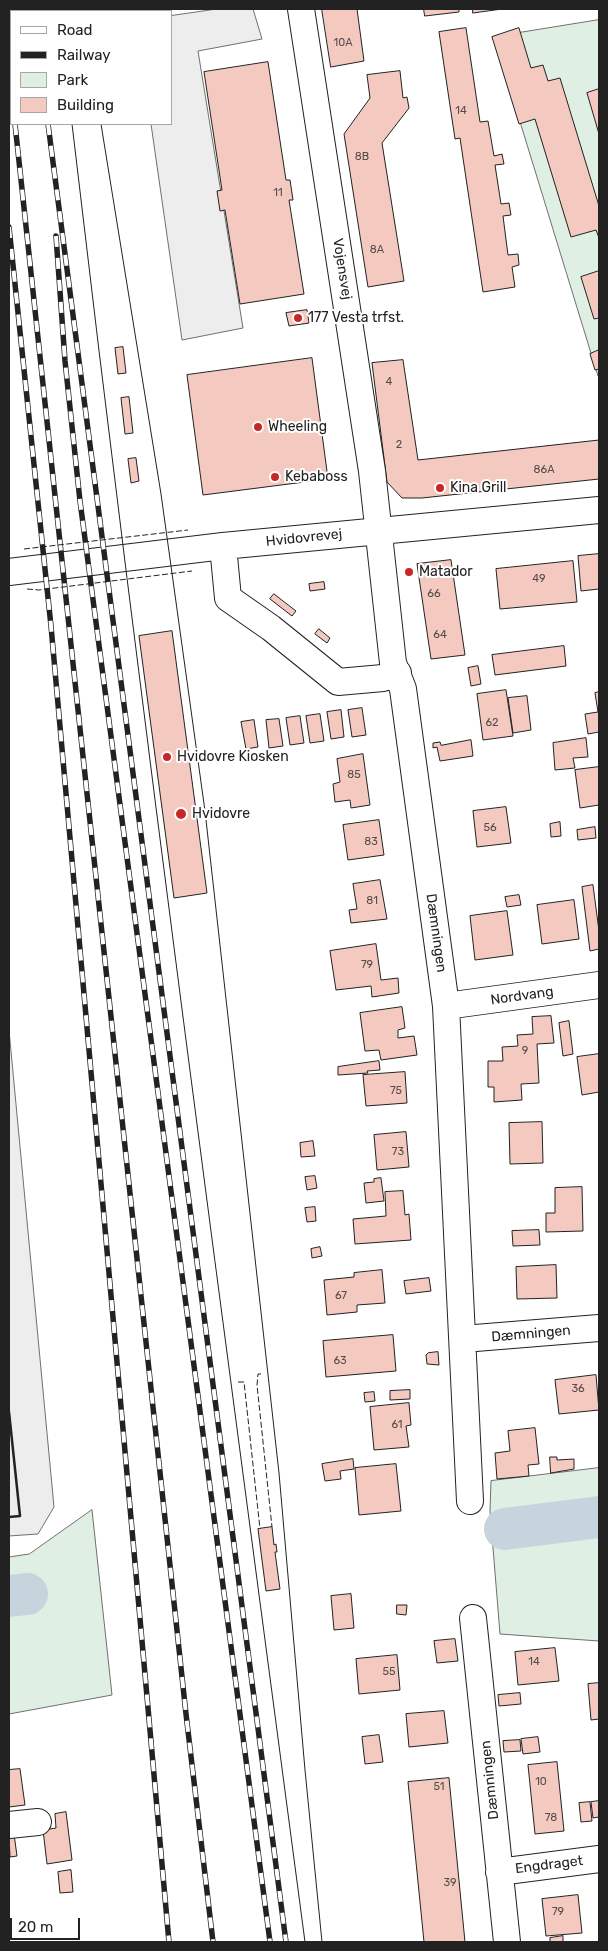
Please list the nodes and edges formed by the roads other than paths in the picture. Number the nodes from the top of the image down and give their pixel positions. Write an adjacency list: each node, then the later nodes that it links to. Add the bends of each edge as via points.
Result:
1 (301, 9): 3 (street, Vojensvej, via 352,330)
2 (599, 510): 3 (street, Hvidovrevej)
3 (378, 530): 4 (street, Hvidovrevej); 6 (street, Dæmningen, via 393,663)
4 (223, 546): 5 (street, Hvidovrevej); 6 (street, via 228,598 338,682 383,678)
5 (9, 572)
6 (398, 673): 8 (street, Dæmningen, via 403,689)
7 (599, 985): 8 (street, Nordvang)
8 (446, 1006): 10 (street, Dæmningen)
9 (599, 1328): 10 (street, Dæmningen)
10 (463, 1339): 11 (street, Dæmningen)
11 (470, 1501)
12 (473, 1618): 16 (street, Dæmningen)
13 (38, 1822): 14 (street)
14 (9, 1825)
15 (599, 1859): 16 (street, Engdraget)
16 (499, 1872): 17 (street, Dæmningen)
17 (507, 1942)

